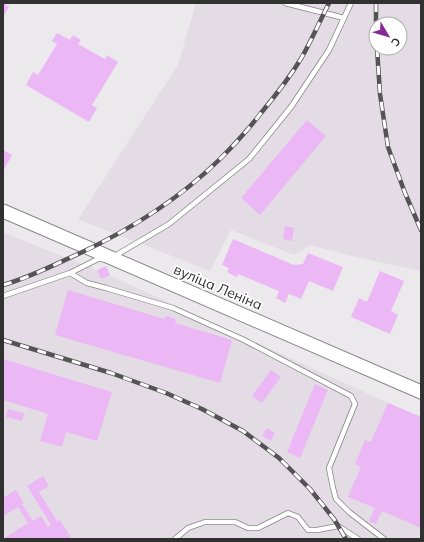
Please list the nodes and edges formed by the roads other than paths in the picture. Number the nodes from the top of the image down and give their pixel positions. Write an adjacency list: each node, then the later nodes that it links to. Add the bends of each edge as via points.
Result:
1 (285, 3): 3 (lane)
2 (351, 3): 3 (lane)
3 (344, 18): 5 (lane, via 329,50 296,101 249,160 169,224)
4 (3, 212): 5 (main road, вуліца Леніна)
5 (112, 258): 6 (lane, via 98,259); 8 (main road, вуліца Леніна)
6 (70, 273): 7 (lane); 11 (lane, via 87,283 173,308 244,340 351,396 354,404 329,468 333,488 336,499 349,512)
7 (3, 296)
8 (421, 392)
9 (175, 539): 10 (lane, via 188,528 205,522 235,522 248,528 258,528 288,512 298,517 308,530 338,526)
10 (358, 539)
11 (384, 539)

